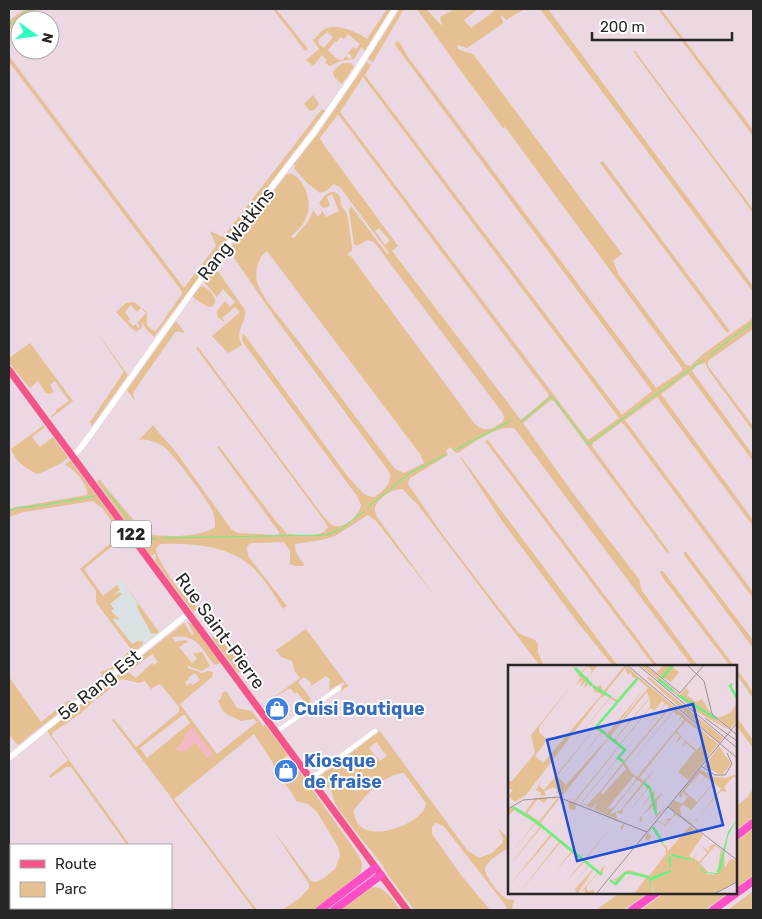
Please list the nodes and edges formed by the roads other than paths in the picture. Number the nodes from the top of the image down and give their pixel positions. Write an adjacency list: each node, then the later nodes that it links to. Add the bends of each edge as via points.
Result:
1 (396, 9): 3 (street, Rang Watkins, via 316,130 210,267 88,439)
2 (9, 370): 3 (main road, Rue Saint-Pierre / 122)
3 (72, 456): 4 (main road, Rue Saint-Pierre / 122)
4 (189, 613): 6 (main road, Rue Saint-Pierre / 122); 8 (street, 5e Rang Est)
5 (339, 688): 6 (street)
6 (276, 732): 9 (main road, Rue Saint-Pierre / 122)
7 (375, 732): 9 (street)
8 (9, 758)
9 (310, 779): 12 (main road, Rue Saint-Pierre / 122)
10 (753, 823): 11 (highway)
11 (737, 835)
12 (375, 868): 13 (main road, Rue Saint-Pierre / 122); 19 (highway)
13 (381, 875): 20 (highway); 21 (main road, Rue Saint-Pierre / 122)
14 (753, 881): 15 (highway)
15 (737, 893)
16 (655, 894): 22 (highway)
17 (736, 894): 23 (highway)
18 (736, 894): 24 (highway)
19 (320, 910)
20 (334, 910)
21 (407, 910)
22 (632, 910)
23 (713, 910)
24 (719, 910)

